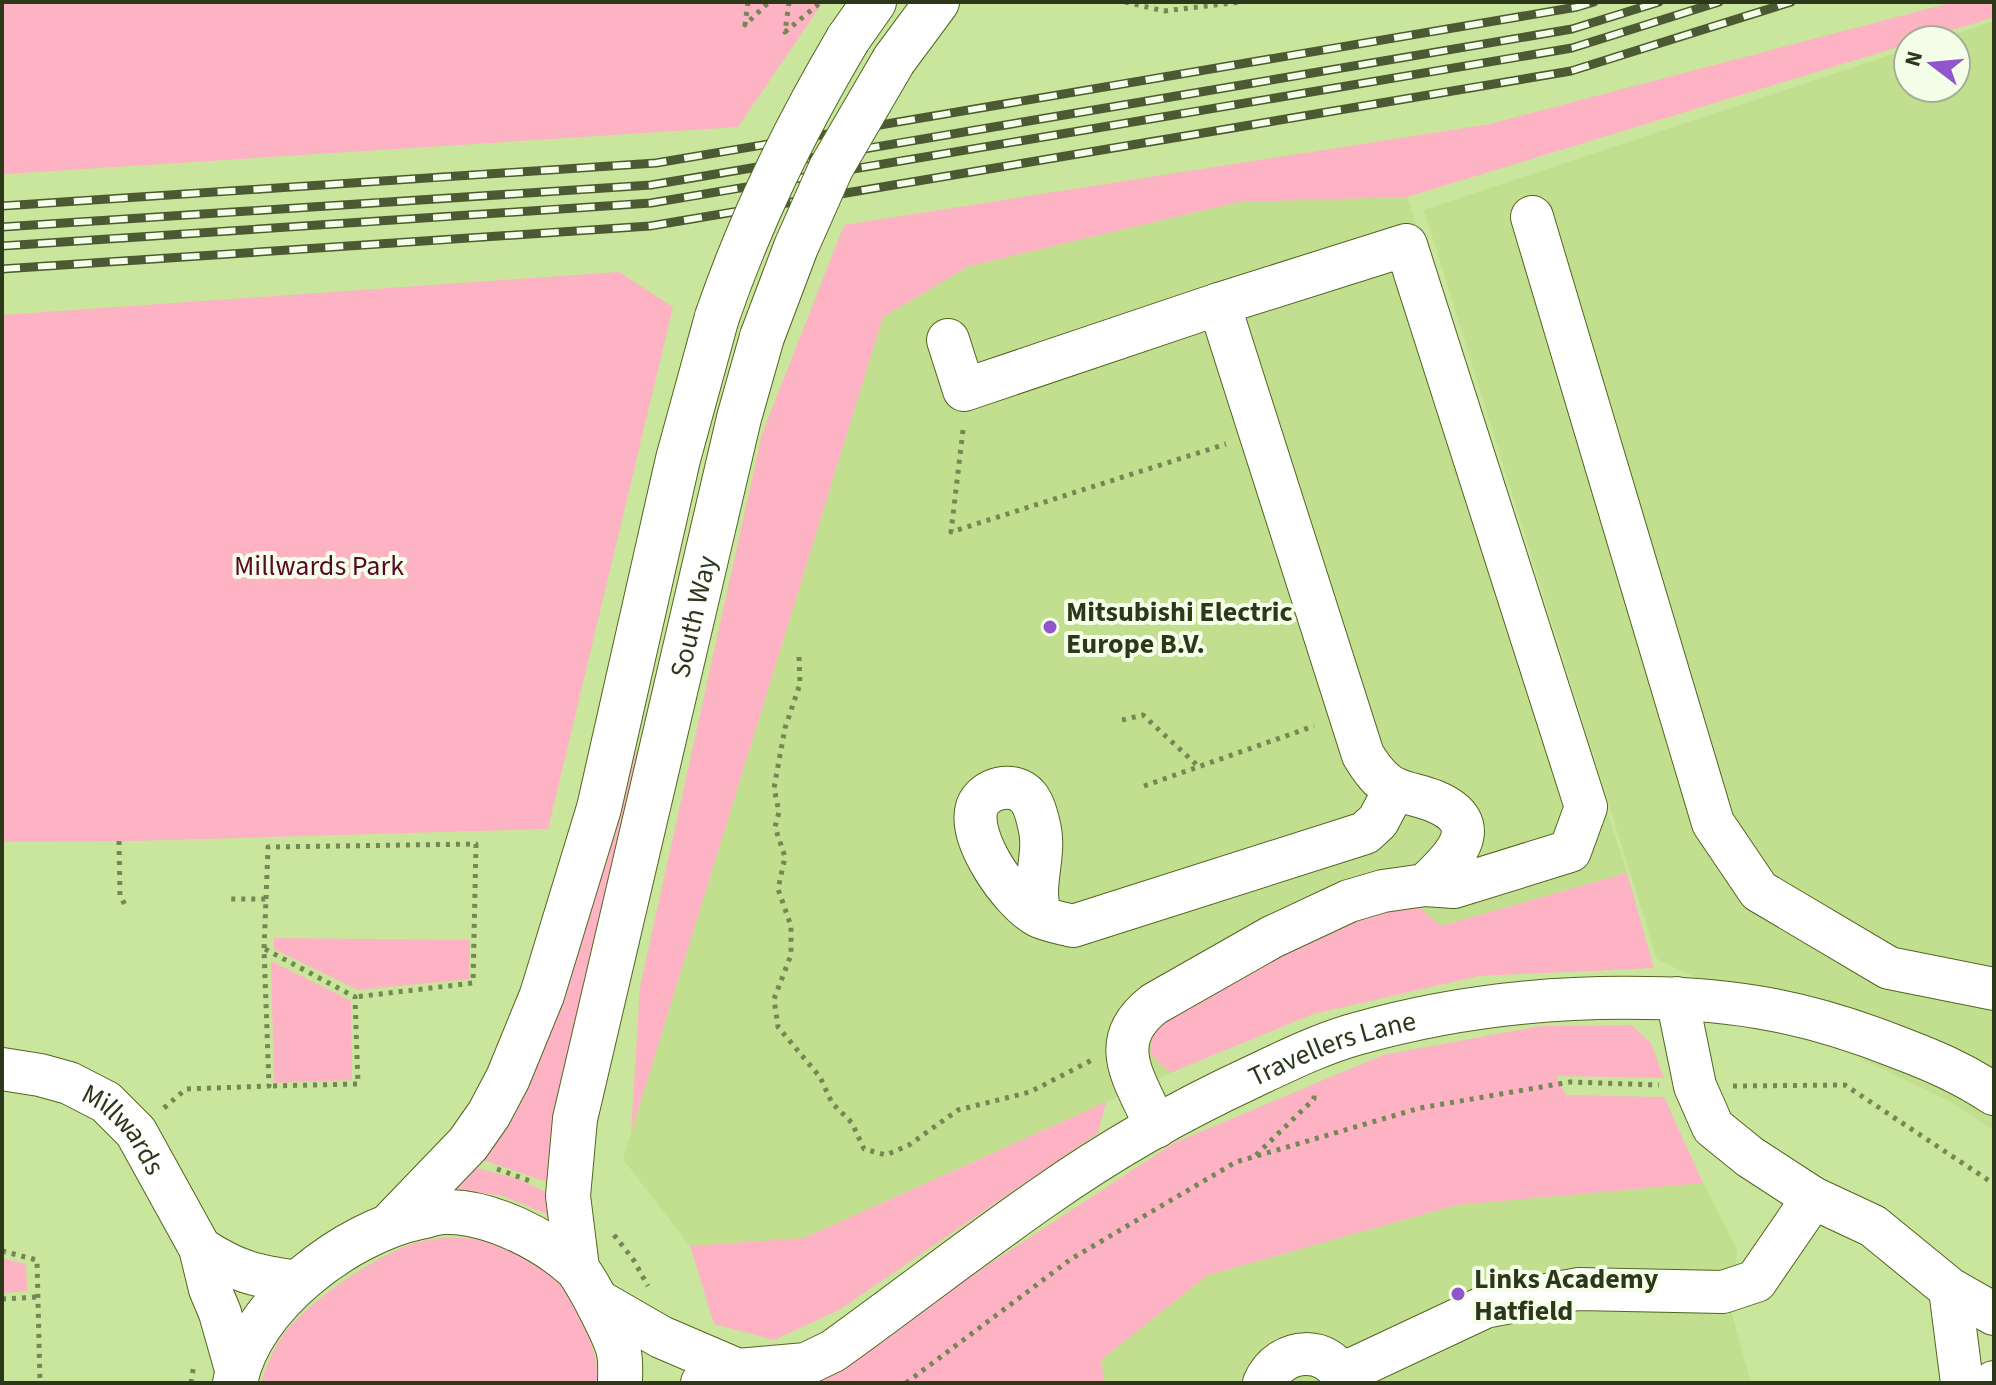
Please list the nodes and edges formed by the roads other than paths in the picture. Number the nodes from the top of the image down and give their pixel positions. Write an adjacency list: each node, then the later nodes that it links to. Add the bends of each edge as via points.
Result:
1 (874, 2): 15 (main road, South Way, bridge, via 772,176 717,317 678,459 599,808 542,995 489,1114 468,1144)
2 (937, 2): 18 (main road, South Way, bridge, via 894,60 831,168 762,337 739,418 575,1119 568,1196)
3 (1532, 217): 9 (street, via 1713,823 1759,891 1889,968)
4 (1219, 304): 5 (street, via 964,390); 6 (street, via 1359,744 1377,776); 7 (street, via 1406,245 1586,807 1570,851 1454,887)
5 (948, 340)
6 (1395, 789): 7 (street, via 1447,808 1462,830 1455,856); 8 (street, via 1378,821 1349,840 1073,926)
7 (1425, 885): 13 (street, via 1349,901 1272,937 1139,1015 1129,1031 1128,1062)
8 (1040, 917)
9 (1994, 989)
10 (1677, 998): 12 (street, Travellers Lane, via 1765,1006 1815,1018 1959,1071); 13 (street, Travellers Lane, via 1532,1000 1354,1034 1249,1078); 14 (street, via 1695,1086 1713,1127)
11 (2, 1069): 16 (street, Millwards, via 69,1083 106,1102 136,1132)
12 (1994, 1094)
13 (1156, 1127): 21 (street, Travellers Lane, via 1047,1194 833,1351 806,1364)
14 (1813, 1198): 19 (street, via 1873,1226); 23 (street, via 1756,1281 1723,1292 1578,1289 1485,1307)
15 (393, 1222): 17 (main road); 18 (main road, via 447,1211 486,1216 523,1232)
16 (200, 1248): 17 (street, via 248,1274); 22 (street, Millwards)
17 (298, 1282): 22 (main road, via 259,1326)
18 (586, 1283): 21 (street, Travellers Lane); 24 (main road, via 619,1350)
19 (1950, 1289): 20 (street); 26 (street)
20 (1994, 1314)
21 (720, 1376)
22 (236, 1378)
23 (1344, 1379): 25 (street, via 1333,1364 1309,1353 1282,1359)
24 (620, 1383)
25 (1264, 1383)
26 (1962, 1383)

